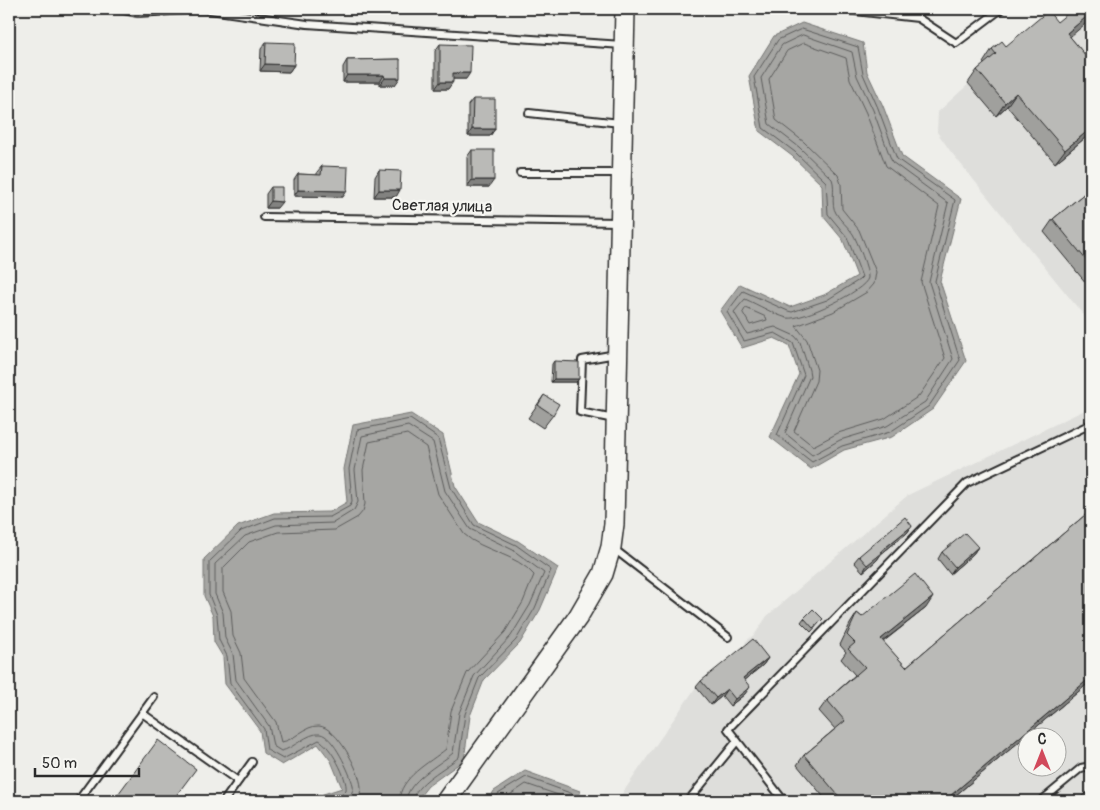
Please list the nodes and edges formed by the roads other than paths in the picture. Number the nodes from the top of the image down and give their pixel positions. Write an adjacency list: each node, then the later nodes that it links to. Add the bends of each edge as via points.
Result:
1 (120, 9): 5 (lane, via 138,13 203,9 307,24)
2 (625, 9): 5 (main road)
3 (837, 9): 4 (lane, via 918,18 956,43)
4 (1001, 9)
5 (625, 45): 7 (main road)
6 (529, 113): 7 (lane)
7 (623, 123): 8 (main road)
8 (621, 173): 9 (lane); 11 (main road)
9 (520, 174)
10 (264, 217): 11 (lane, Светлая улица)
11 (620, 222): 12 (main road)
12 (618, 354): 13 (main road); 13 (lane, via 582,360 580,412)
13 (616, 420): 15 (main road)
14 (1091, 424): 19 (lane, via 967,483 728,729)
15 (611, 547): 16 (lane); 25 (main road, via 603,574 578,617)
16 (728, 637)
17 (154, 697): 18 (lane)
18 (142, 713): 22 (lane); 23 (lane)
19 (737, 741): 26 (lane); 27 (lane)
20 (252, 762): 22 (lane)
21 (1091, 766): 28 (lane, via 1081,768)
22 (238, 781): 24 (lane)
23 (78, 801)
24 (224, 801)
25 (446, 801)
26 (688, 801)
27 (784, 801)
28 (1041, 801)

